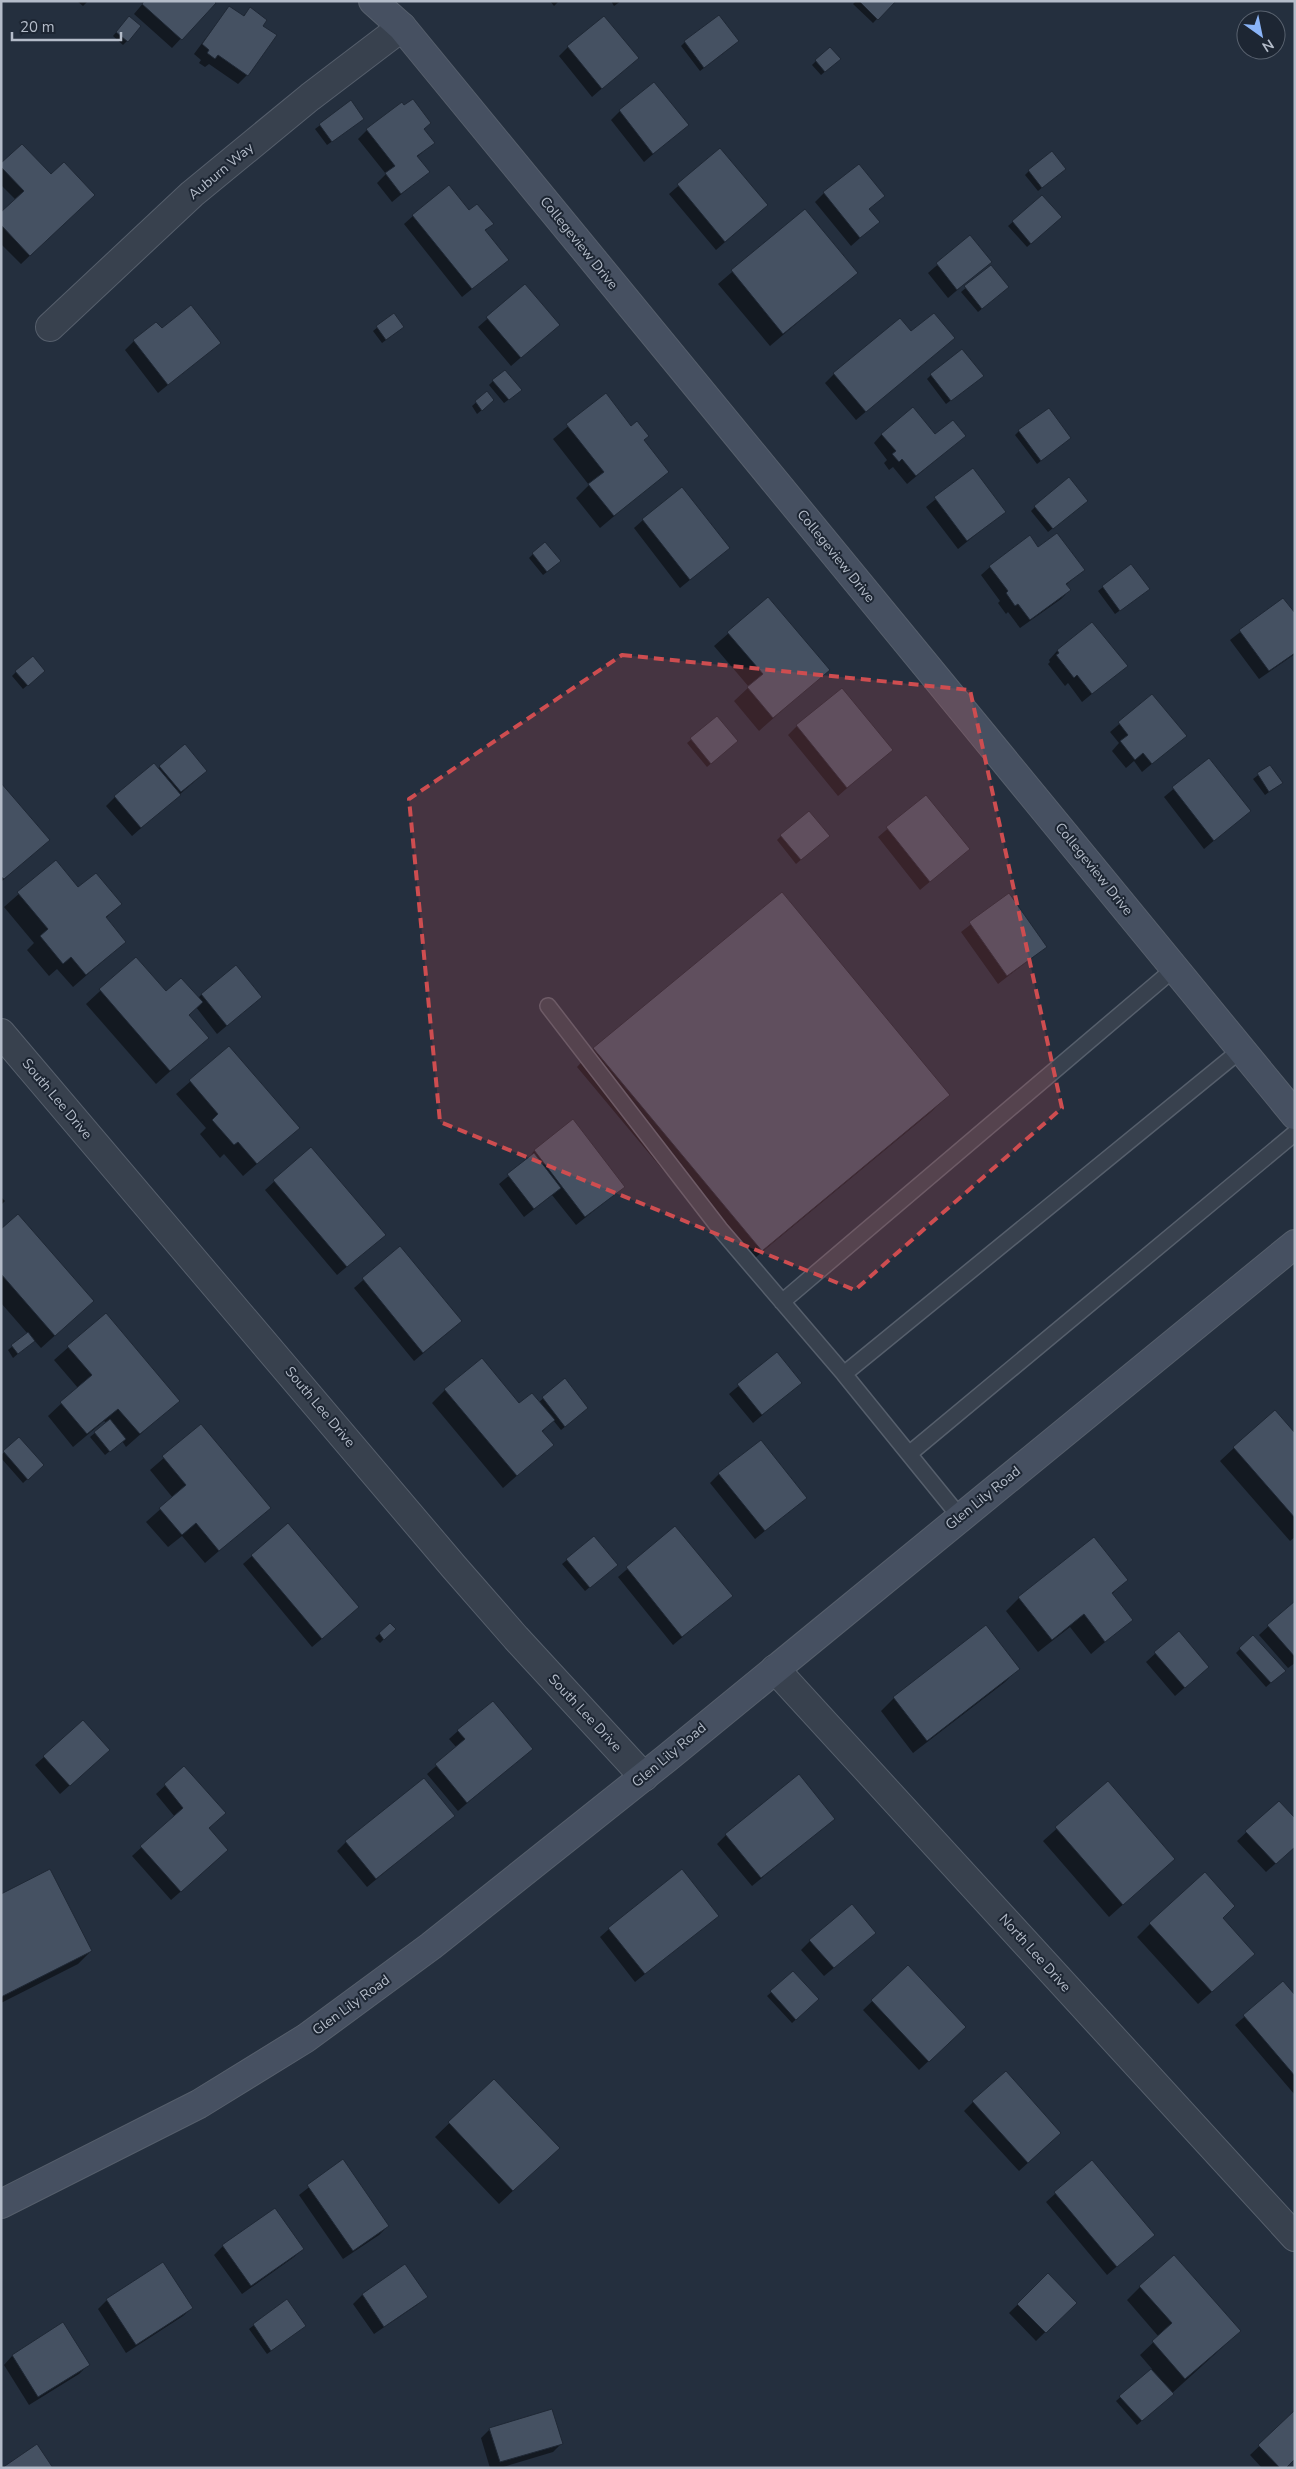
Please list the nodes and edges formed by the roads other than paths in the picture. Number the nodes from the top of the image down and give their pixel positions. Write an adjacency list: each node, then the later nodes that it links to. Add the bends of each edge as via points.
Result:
1 (373, 1): 2 (street, Collegeview Drive)
2 (402, 27): 3 (street, Auburn Way, via 192,194); 4 (street, Collegeview Drive)
3 (50, 327)
4 (1175, 968): 7 (street, Collegeview Drive); 11 (lane)
5 (548, 1006): 11 (lane, via 683,1182)
6 (1, 1033): 16 (street, South Lee Drive, via 516,1638)
7 (1242, 1050): 8 (street, Collegeview Drive); 12 (lane)
8 (1295, 1115)
9 (1295, 1132): 13 (lane)
10 (1295, 1244): 14 (street, Glen Lily Road)
11 (782, 1302): 12 (lane)
12 (844, 1374): 13 (lane)
13 (909, 1454): 14 (lane)
14 (960, 1517): 15 (street, Glen Lily Road)
15 (775, 1669): 16 (street, Glen Lily Road); 18 (street, North Lee Drive)
16 (644, 1777): 17 (street, Glen Lily Road, via 456,1927 306,2038 199,2104)
17 (1, 2204)
18 (1295, 2236)

